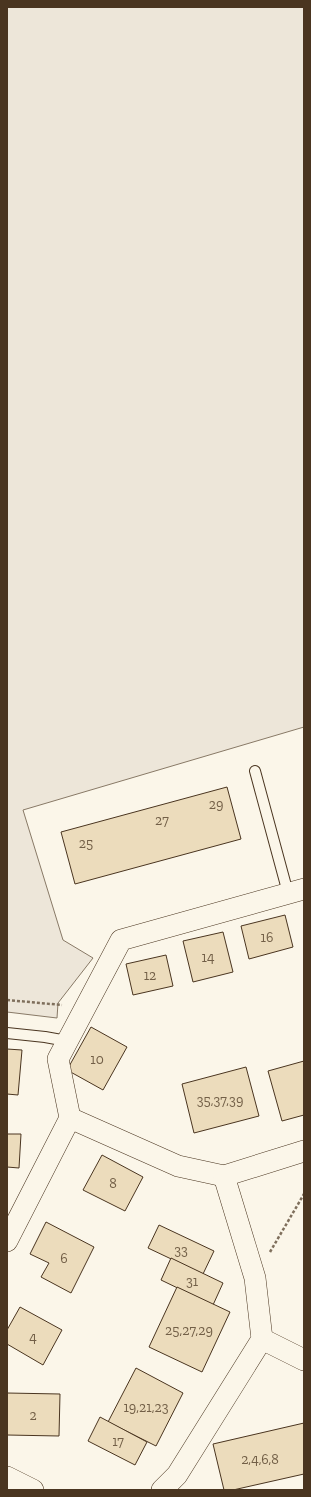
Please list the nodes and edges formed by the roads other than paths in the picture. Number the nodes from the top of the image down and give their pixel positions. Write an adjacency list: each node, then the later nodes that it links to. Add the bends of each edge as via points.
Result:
1 (255, 771): 2 (lane)
2 (296, 891): 4 (street, via 121,940)
3 (7, 1033): 4 (lane)
4 (67, 1041): 5 (street, via 58,1059)
5 (70, 1118): 7 (street, via 178,1166); 8 (street)
6 (304, 1151): 7 (street)
7 (224, 1176): 9 (street, via 255,1278)
8 (7, 1241)
9 (262, 1339): 10 (street); 13 (street, via 177,1475)
10 (304, 1360)
11 (7, 1477): 12 (street)
12 (32, 1490)
13 (162, 1490)

